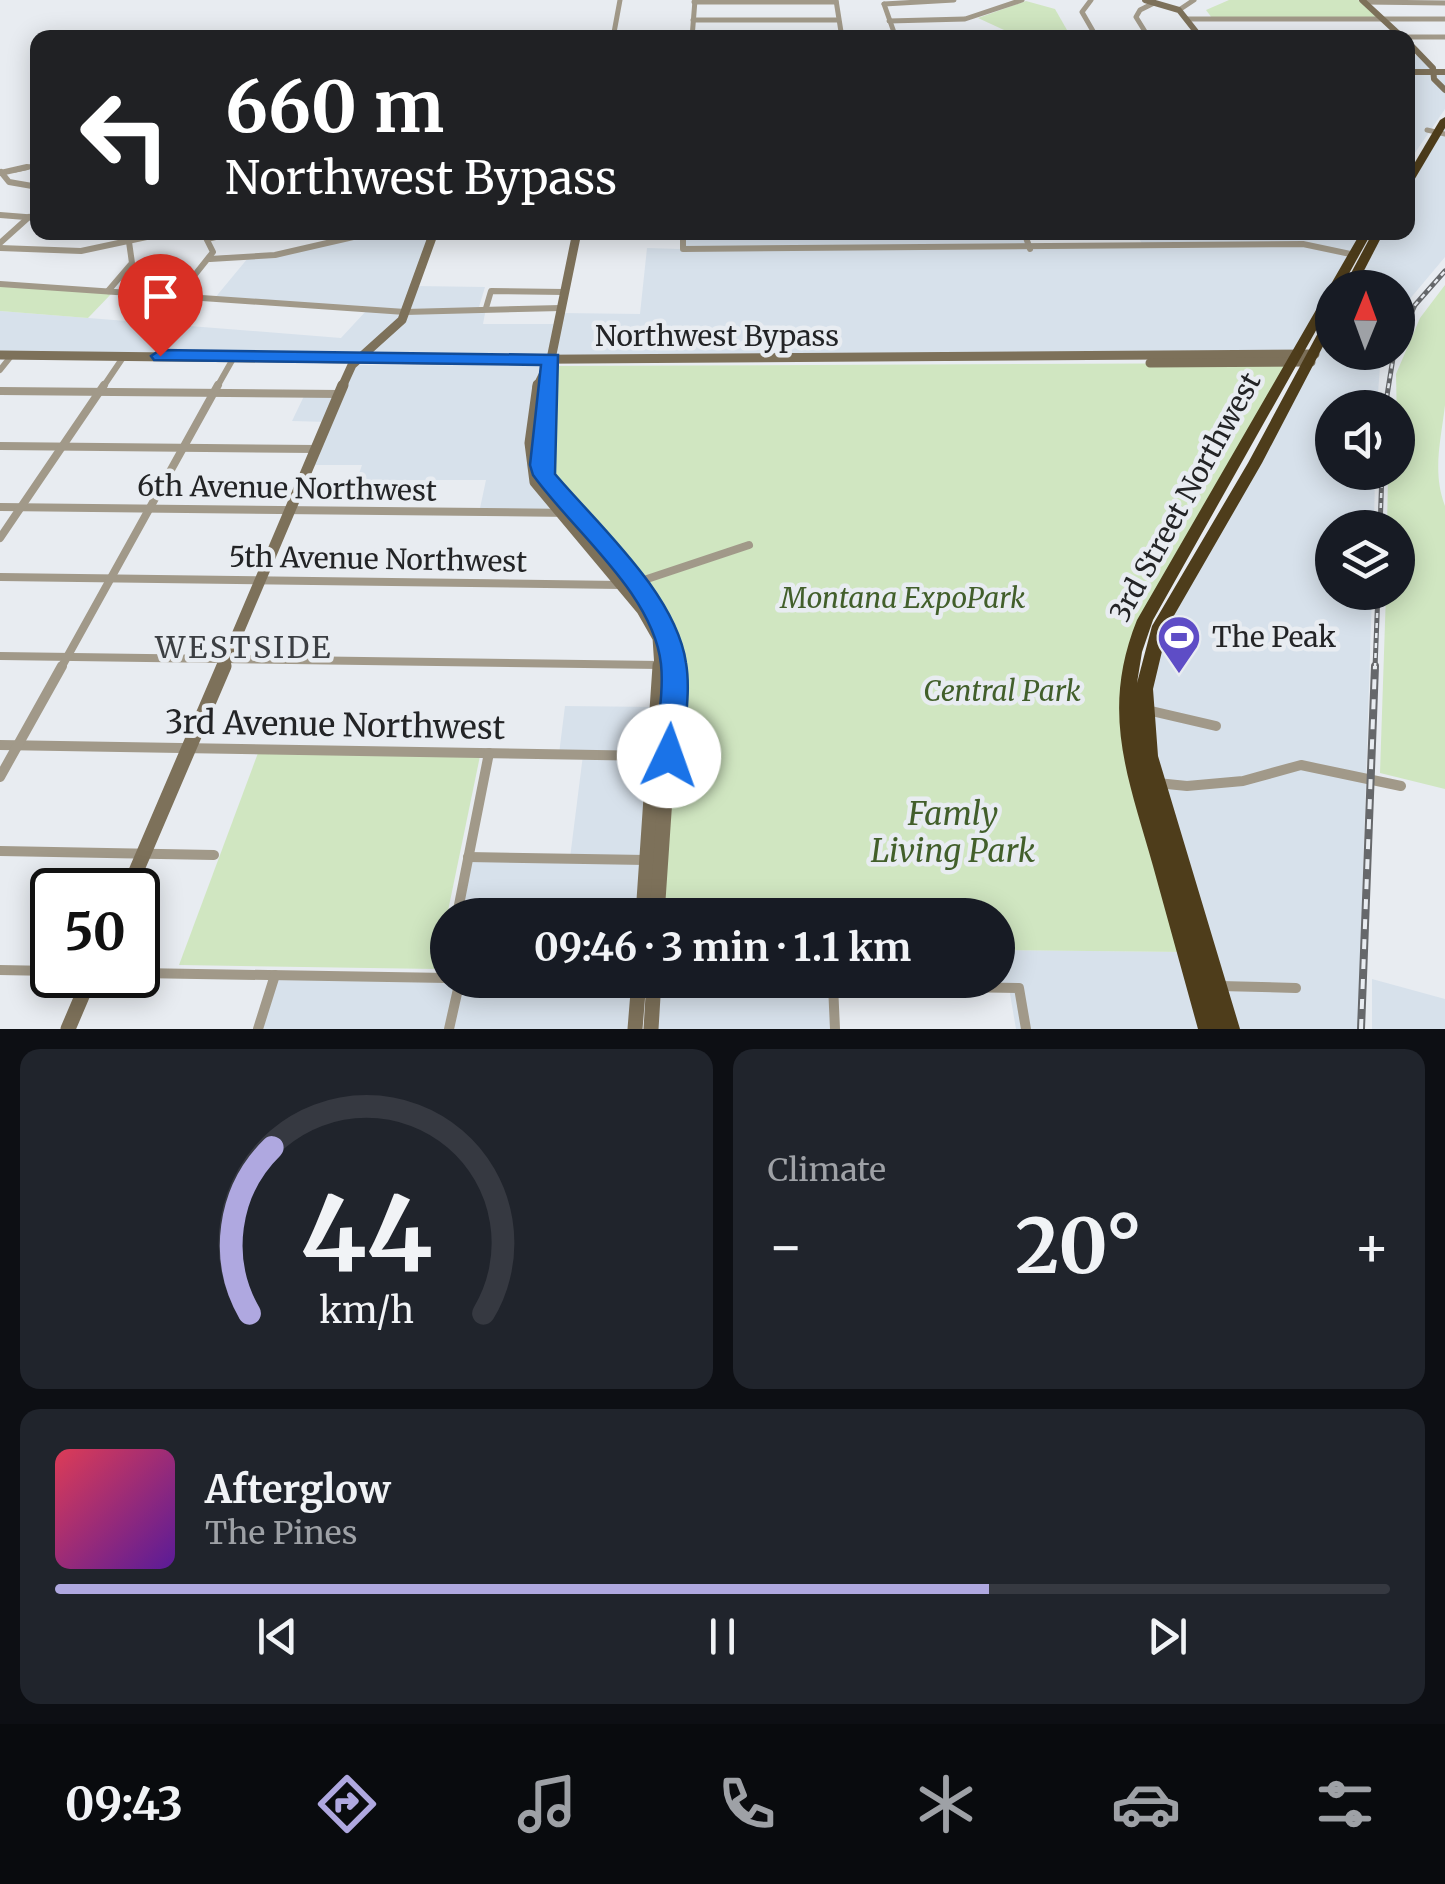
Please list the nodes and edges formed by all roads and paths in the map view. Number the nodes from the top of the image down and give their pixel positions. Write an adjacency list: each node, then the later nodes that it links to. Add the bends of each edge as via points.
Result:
1 (620, 0): 20 (street)
2 (954, 0): 10 (street)
3 (1022, 0): 19 (street, via 965,20)
4 (1091, 0): 24 (street, via 1082,12)
5 (1145, 0): 11 (main road)
6 (1194, 0): 13 (street)
7 (694, 1): 8 (street); 17 (street)
8 (836, 1): 18 (street)
9 (1364, 1): 12 (street); 15 (main road)
10 (884, 2): 19 (street)
11 (1154, 2): 13 (main road); 25 (street, via 1136,17)
12 (1445, 3)
13 (1179, 10): 14 (main road)
14 (1187, 19): 15 (street); 26 (main road)
15 (1382, 19): 16 (street); 27 (main road)
16 (1445, 19)
17 (693, 20): 18 (street); 21 (street)
18 (838, 20): 22 (street)
19 (889, 21): 23 (street)
20 (614, 30)
21 (692, 30)
22 (840, 30)
23 (893, 30)
24 (1092, 30)
25 (1143, 30)
26 (1195, 30)
27 (1394, 30)
28 (1445, 37): 29 (street)
29 (1415, 38)
30 (1415, 50): 32 (main road)
31 (1415, 72): 32 (main road)
32 (1431, 72): 33 (main road); 34 (main road)
33 (1445, 72)
34 (1445, 90)
35 (1445, 109): 37 (highway)
36 (1445, 120): 37 (highway)
37 (1437, 132): 38 (highway); 40 (highway)
38 (1415, 156)
39 (30, 167): 41 (street)
40 (1415, 170)
41 (1, 172): 42 (street, via 9,182)
42 (30, 186)
43 (0, 215): 44 (street)
44 (30, 217)
45 (30, 220): 57 (street)
46 (137, 240): 56 (street)
47 (207, 240): 61 (street)
48 (340, 240): 61 (street, via 274,255)
49 (431, 240): 70 (main road)
50 (574, 240): 66 (main road)
51 (683, 240): 59 (street, via 682,249)
52 (1027, 240): 59 (street)
53 (1219, 240): 58 (street)
54 (1365, 240): 60 (highway, 3rd Street Northwest)
55 (1373, 240): 60 (highway, 3rd Street Northwest)
56 (129, 242): 57 (street, via 71,251); 65 (street, via 132,267)
57 (0, 245)
58 (1222, 245): 59 (street); 60 (street, via 1303,244)
59 (1030, 249)
60 (1360, 256): 62 (highway, 3rd Street Northwest); 63 (highway, 3rd Street Northwest)
61 (210, 259): 67 (street)
62 (1349, 270)
63 (1355, 270)
64 (0, 284): 65 (street)
65 (108, 291): 67 (street)
66 (564, 292): 68 (street, via 491,291); 69 (main road)
67 (178, 296): 70 (street)
68 (486, 308): 69 (street); 70 (street)
69 (561, 308): 78 (main road)
70 (405, 312): 77 (main road)
71 (1315, 332): 73 (highway, 3rd Street Northwest)
72 (1315, 341): 73 (highway, 3rd Street Northwest)
73 (1303, 358): 78 (main road, Northwest Bypass); 103 (highway, 3rd Street Northwest, via 1160,626)
74 (121, 359): 75 (main road, Northwest Bypass); 76 (main road, Northwest Bypass); 80 (street)
75 (4, 360)
76 (232, 360): 77 (main road, Northwest Bypass); 81 (street)
77 (355, 362): 78 (main road, Northwest Bypass); 82 (main road)
78 (550, 363): 91 (main road, via 539,457)
79 (0, 391): 80 (street)
80 (99, 392): 81 (street); 84 (street)
81 (213, 393): 82 (street); 85 (street)
82 (340, 394): 86 (main road)
83 (0, 446): 84 (street)
84 (62, 446): 85 (street); 88 (street)
85 (182, 448): 86 (street); 89 (street)
86 (316, 449): 90 (main road)
87 (0, 507): 88 (street, 6th Avenue Northwest)
88 (21, 508): 89 (street, 6th Avenue Northwest); 92 (street)
89 (149, 509): 90 (street, 6th Avenue Northwest); 95 (street)
90 (290, 510): 91 (street, 6th Avenue Northwest); 96 (main road)
91 (568, 514): 97 (main road)
92 (0, 538)
93 (749, 545): 97 (street, 5th Avenue Northwest)
94 (0, 576): 95 (street, 5th Avenue Northwest)
95 (110, 578): 96 (street, 5th Avenue Northwest); 99 (street)
96 (260, 580): 97 (street, 5th Avenue Northwest); 100 (main road)
97 (629, 584): 101 (main road, via 658,638); 102 (main road, via 664,625)
98 (0, 656): 99 (street)
99 (66, 657): 100 (street); 106 (street)
100 (226, 659): 101 (street); 107 (main road)
101 (660, 665): 102 (street); 109 (main road)
102 (674, 665): 109 (main road)
103 (1134, 707): 104 (street); 111 (highway, 3rd Street Northwest, via 1149,756)
104 (1216, 726)
105 (0, 745): 106 (street, 3rd Avenue Northwest)
106 (17, 746): 107 (street, 3rd Avenue Northwest); 110 (street)
107 (188, 748): 108 (street, 3rd Avenue Northwest); 114 (main road)
108 (489, 752): 109 (street, 3rd Avenue Northwest); 116 (street)
109 (661, 756): 117 (main road)
110 (0, 776)
111 (1147, 781): 112 (street, via 1242,781 1301,765); 127 (highway, 3rd Street Northwest)
112 (1401, 786)
113 (0, 851): 114 (street)
114 (143, 854): 115 (street); 118 (main road)
115 (214, 855)
116 (468, 857): 117 (street); 119 (street)
117 (653, 860): 120 (main road); 121 (main road)
118 (137, 868)
119 (460, 898)
120 (645, 898)
121 (656, 898)
122 (0, 970): 123 (street)
123 (30, 971)
124 (160, 973): 125 (street)
125 (275, 975): 126 (street); 136 (street)
126 (430, 978)
127 (1207, 986): 129 (street); 142 (highway, 3rd Street Northwest); 143 (highway, 3rd Street Northwest)
128 (1015, 988): 141 (street)
129 (1296, 988)
130 (82, 998): 135 (main road)
131 (456, 998): 137 (street)
132 (642, 998): 138 (main road)
133 (648, 998): 139 (main road)
134 (834, 998): 140 (street)
135 (68, 1029)
136 (258, 1029)
137 (449, 1029)
138 (635, 1029)
139 (652, 1029)
140 (835, 1029)
141 (1026, 1029)
142 (1209, 1029)
143 (1229, 1029)

